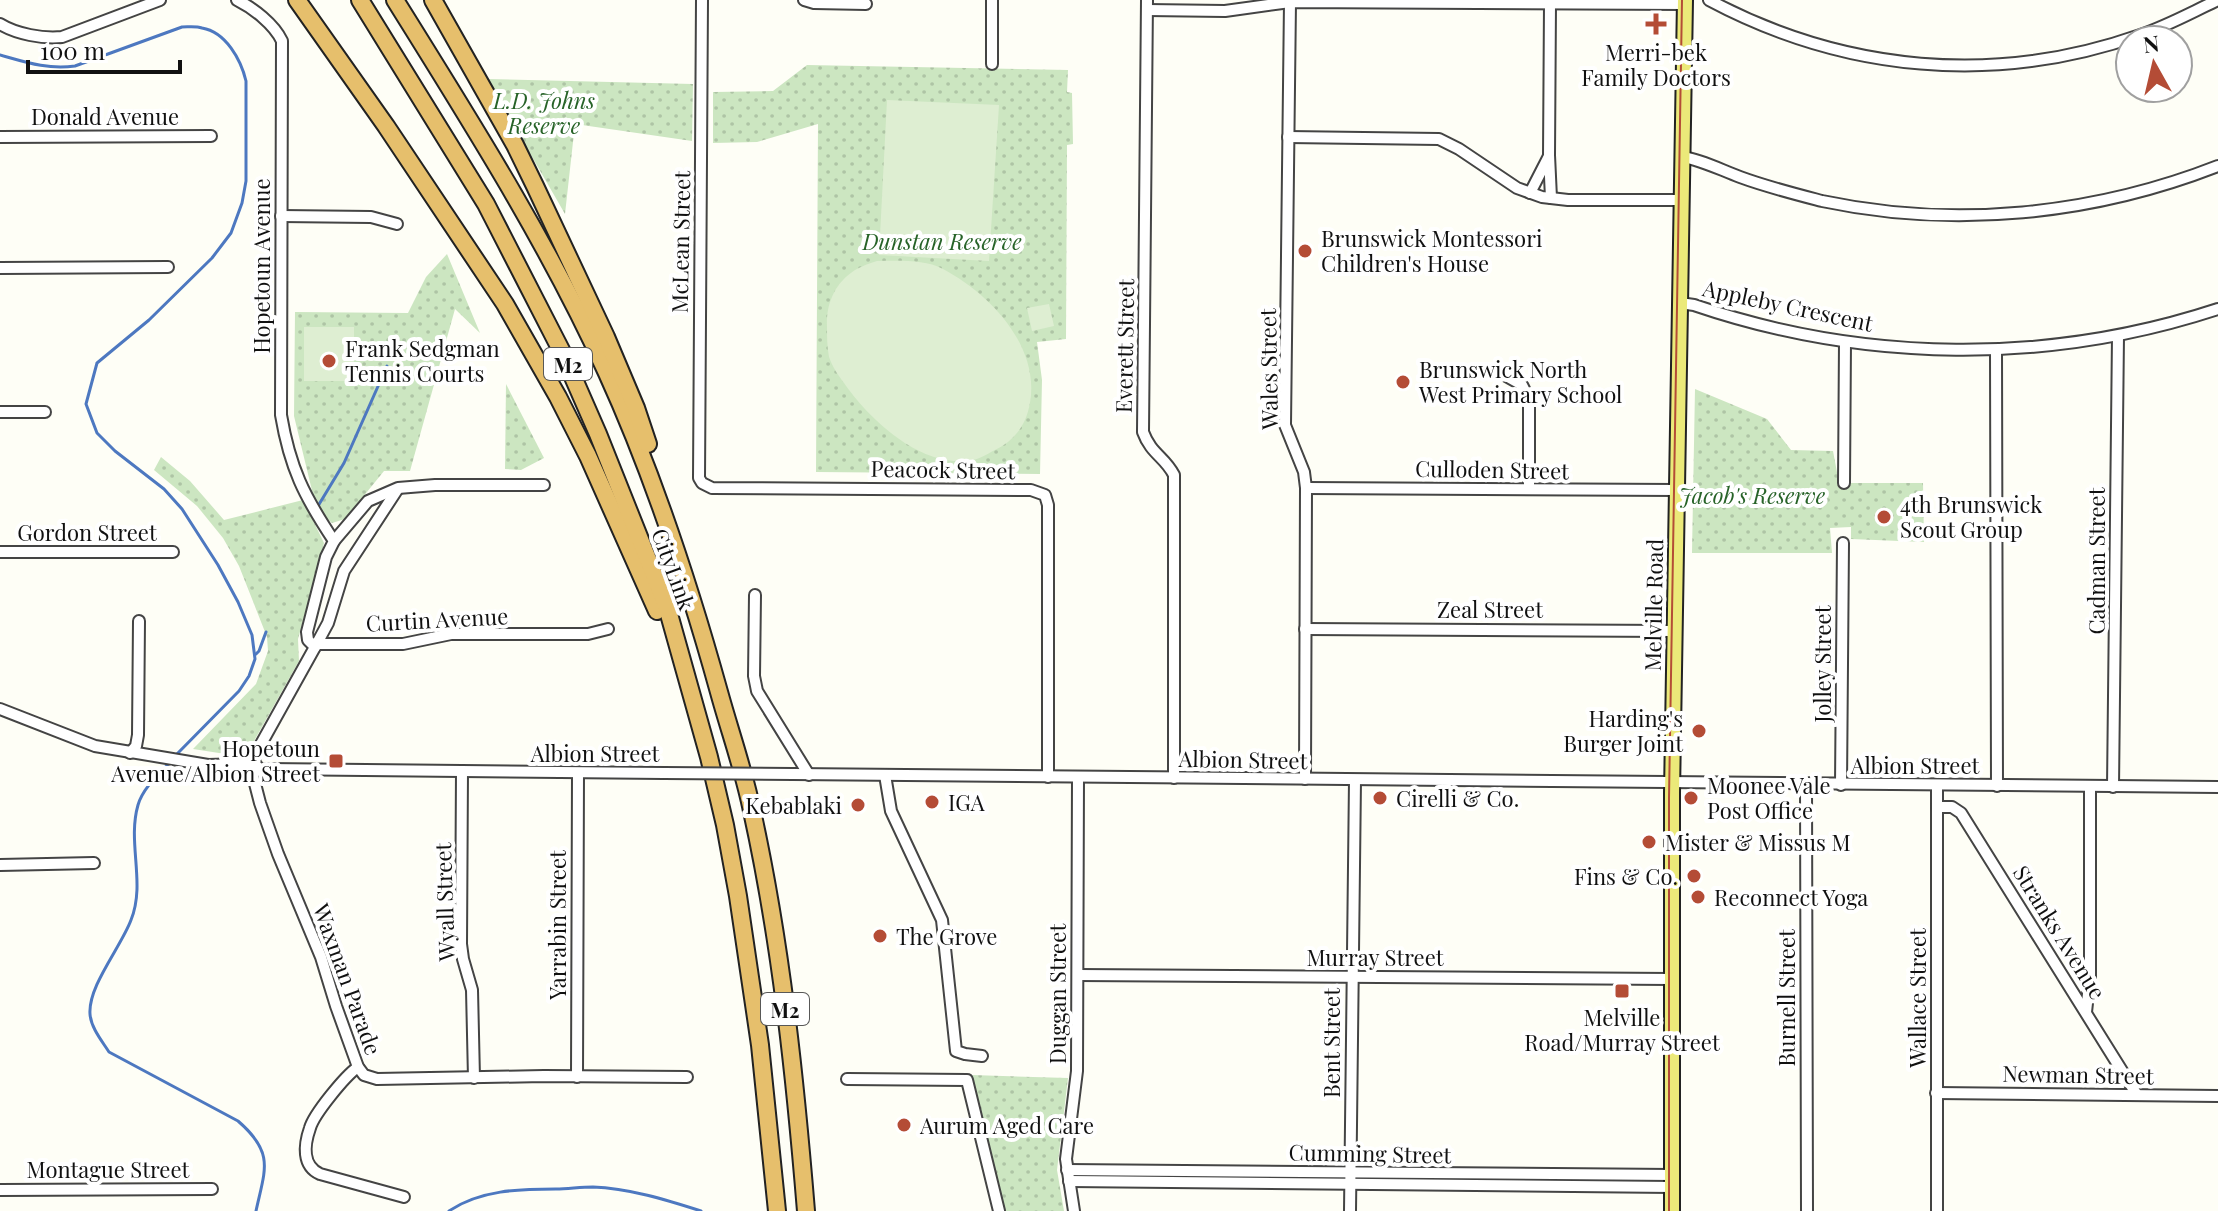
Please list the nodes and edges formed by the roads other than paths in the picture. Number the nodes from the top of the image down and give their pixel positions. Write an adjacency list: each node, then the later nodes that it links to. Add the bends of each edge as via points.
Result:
1 (160, 0): 17 (street, via 62,37)
2 (237, 0): 28 (street, Hopetoun Avenue, via 282,41)
3 (297, 0): 58 (highway, via 533,351 614,510)
4 (360, 0): 58 (highway, CityLink / M2, via 486,204 563,354 667,607)
5 (395, 0): 51 (highway, CityLink / M2, via 519,202 578,313 636,441)
6 (433, 0): 51 (highway, via 515,145 606,337 658,474)
7 (702, 0): 40 (street, McLean Street)
8 (804, 0): 14 (street)
9 (992, 0): 18 (street)
10 (1709, 0): 11 (street, via 1825,48 1959,66 2013,64 2098,48 2158,29)
11 (2218, 0)
12 (1290, 2): 15 (street); 16 (street, via 1225,11); 21 (street, Wales Street)
13 (1685, 2): 15 (street); 23 (main road, Melville Road)
14 (866, 4)
15 (1550, 4): 22 (street)
16 (1147, 5): 68 (street, Everett Street, via 1143,432 1174,475)
17 (0, 24)
18 (992, 64)
19 (211, 136): 20 (street, Donald Avenue)
20 (0, 137)
21 (1288, 137): 25 (street, via 1439,139); 44 (street, Wales Street, via 1285,425)
22 (1549, 155): 25 (street); 26 (street)
23 (1683, 157): 24 (street, via 1822,201 1944,215 2093,203); 27 (main road, Melville Road)
24 (2218, 166)
25 (1530, 193): 26 (street)
26 (1551, 198): 27 (street)
27 (1683, 200): 32 (main road, Melville Road)
28 (281, 216): 29 (street, via 371,217); 47 (street, Hopetoun Avenue, via 281,415 296,475)
29 (397, 224)
30 (168, 267): 31 (street)
31 (0, 268)
32 (1680, 303): 35 (street, Appleby Crescent); 46 (main road, Melville Road)
33 (2218, 309): 34 (street, Appleby Crescent)
34 (2118, 336): 36 (street, Appleby Crescent); 77 (street, Cadman Street)
35 (1845, 342): 36 (street, Appleby Crescent); 41 (street)
36 (1996, 351): 75 (street)
37 (1506, 376): 45 (street, via 1522,385 1529,399)
38 (0, 412): 39 (street)
39 (45, 412)
40 (702, 483): 66 (street, Peacock Street, via 712,488 1031,490 1045,495)
41 (1844, 483)
42 (544, 485): 43 (street)
43 (398, 488): 47 (street, via 368,501); 57 (street, via 344,571)
44 (1306, 488): 45 (street, Culloden Street); 55 (street, Wales Street)
45 (1529, 489): 46 (street, Culloden Street)
46 (1677, 490): 56 (main road, Melville Road)
47 (334, 541): 57 (street, via 307,632)
48 (1843, 543): 73 (street, Jolley Street)
49 (0, 552): 50 (street, Gordon Street)
50 (173, 552)
51 (685, 579): 102 (highway, CityLink / M2, via 752,808 762,860 789,1039)
52 (755, 595): 64 (street, via 757,691)
53 (139, 621): 60 (street, via 138,735)
54 (608, 629): 57 (street, Curtin Avenue)
55 (1305, 629): 56 (street, Zeal Street); 69 (street, Wales Street)
56 (1674, 631): 71 (main road, Melville Road)
57 (316, 645): 61 (street)
58 (688, 682): 101 (highway, CityLink / M2, via 725,825 748,955)
59 (0, 709): 60 (street, Albion Street, via 76,740)
60 (130, 753): 61 (street, Albion Street, via 235,773)
61 (252, 769): 62 (street, Albion Street); 87 (street, Waxman Parade)
62 (462, 771): 63 (street, Albion Street); 90 (street, Wyall Street, via 461,944 472,990)
63 (578, 773): 64 (street, Albion Street, bridge); 88 (street, Yarrabin Street)
64 (809, 775): 65 (street, Albion Street)
65 (885, 775): 66 (street, Albion Street); 86 (street, via 891,811 942,920 956,1051)
66 (1048, 777): 67 (street, Albion Street)
67 (1078, 777): 68 (street, Albion Street); 82 (street, Duggan Street)
68 (1174, 778): 69 (street, Albion Street)
69 (1305, 779): 70 (street, Albion Street)
70 (1355, 780): 71 (street, Albion Street); 83 (street, Bent Street)
71 (1672, 783): 72 (street, Albion Street); 84 (main road, Melville Road)
72 (1806, 784): 73 (street, Albion Street); 107 (street, Burnell Street)
73 (1841, 785): 74 (street, Albion Street)
74 (1937, 785): 75 (street, Albion Street); 79 (street, Wallace Street)
75 (1997, 786): 76 (street, Albion Street)
76 (2090, 786): 77 (street, Albion Street); 85 (street)
77 (2113, 787): 78 (street, Albion Street)
78 (2218, 787)
79 (1937, 807): 85 (street, Stranks Avenue, via 1961,813); 92 (street, Wallace Street)
80 (2, 863): 81 (street)
81 (94, 863)
82 (1078, 975): 83 (street, Murray Street); 95 (street, Duggan Street)
83 (1352, 977): 84 (street, Murray Street); 96 (street, Bent Street)
84 (1672, 979): 97 (main road, Melville Road)
85 (2086, 1012): 93 (street, Stranks Avenue)
86 (982, 1056)
87 (358, 1067): 90 (street, Waxman Parade, via 377,1079); 100 (street, via 310,1127 308,1166)
88 (577, 1077): 89 (street, Waxman Parade); 90 (street, Waxman Parade)
89 (687, 1077)
90 (474, 1078)
91 (847, 1079): 103 (street, via 967,1080)
92 (1936, 1093): 93 (street, Newman Street); 108 (street, Wallace Street)
93 (2137, 1095): 94 (street, Newman Street)
94 (2218, 1096)
95 (1068, 1175): 96 (street, Cumming Street); 104 (street, Duggan Street)
96 (1350, 1178): 97 (street, Cumming Street); 105 (street, Bent Street)
97 (1672, 1181): 106 (main road, Melville Road)
98 (1, 1189): 99 (street, Montague Street)
99 (212, 1189)
100 (404, 1197)
101 (777, 1211)
102 (806, 1211)
103 (999, 1211)
104 (1074, 1211)
105 (1350, 1211)
106 (1672, 1211)
107 (1807, 1211)
108 (1937, 1211)

